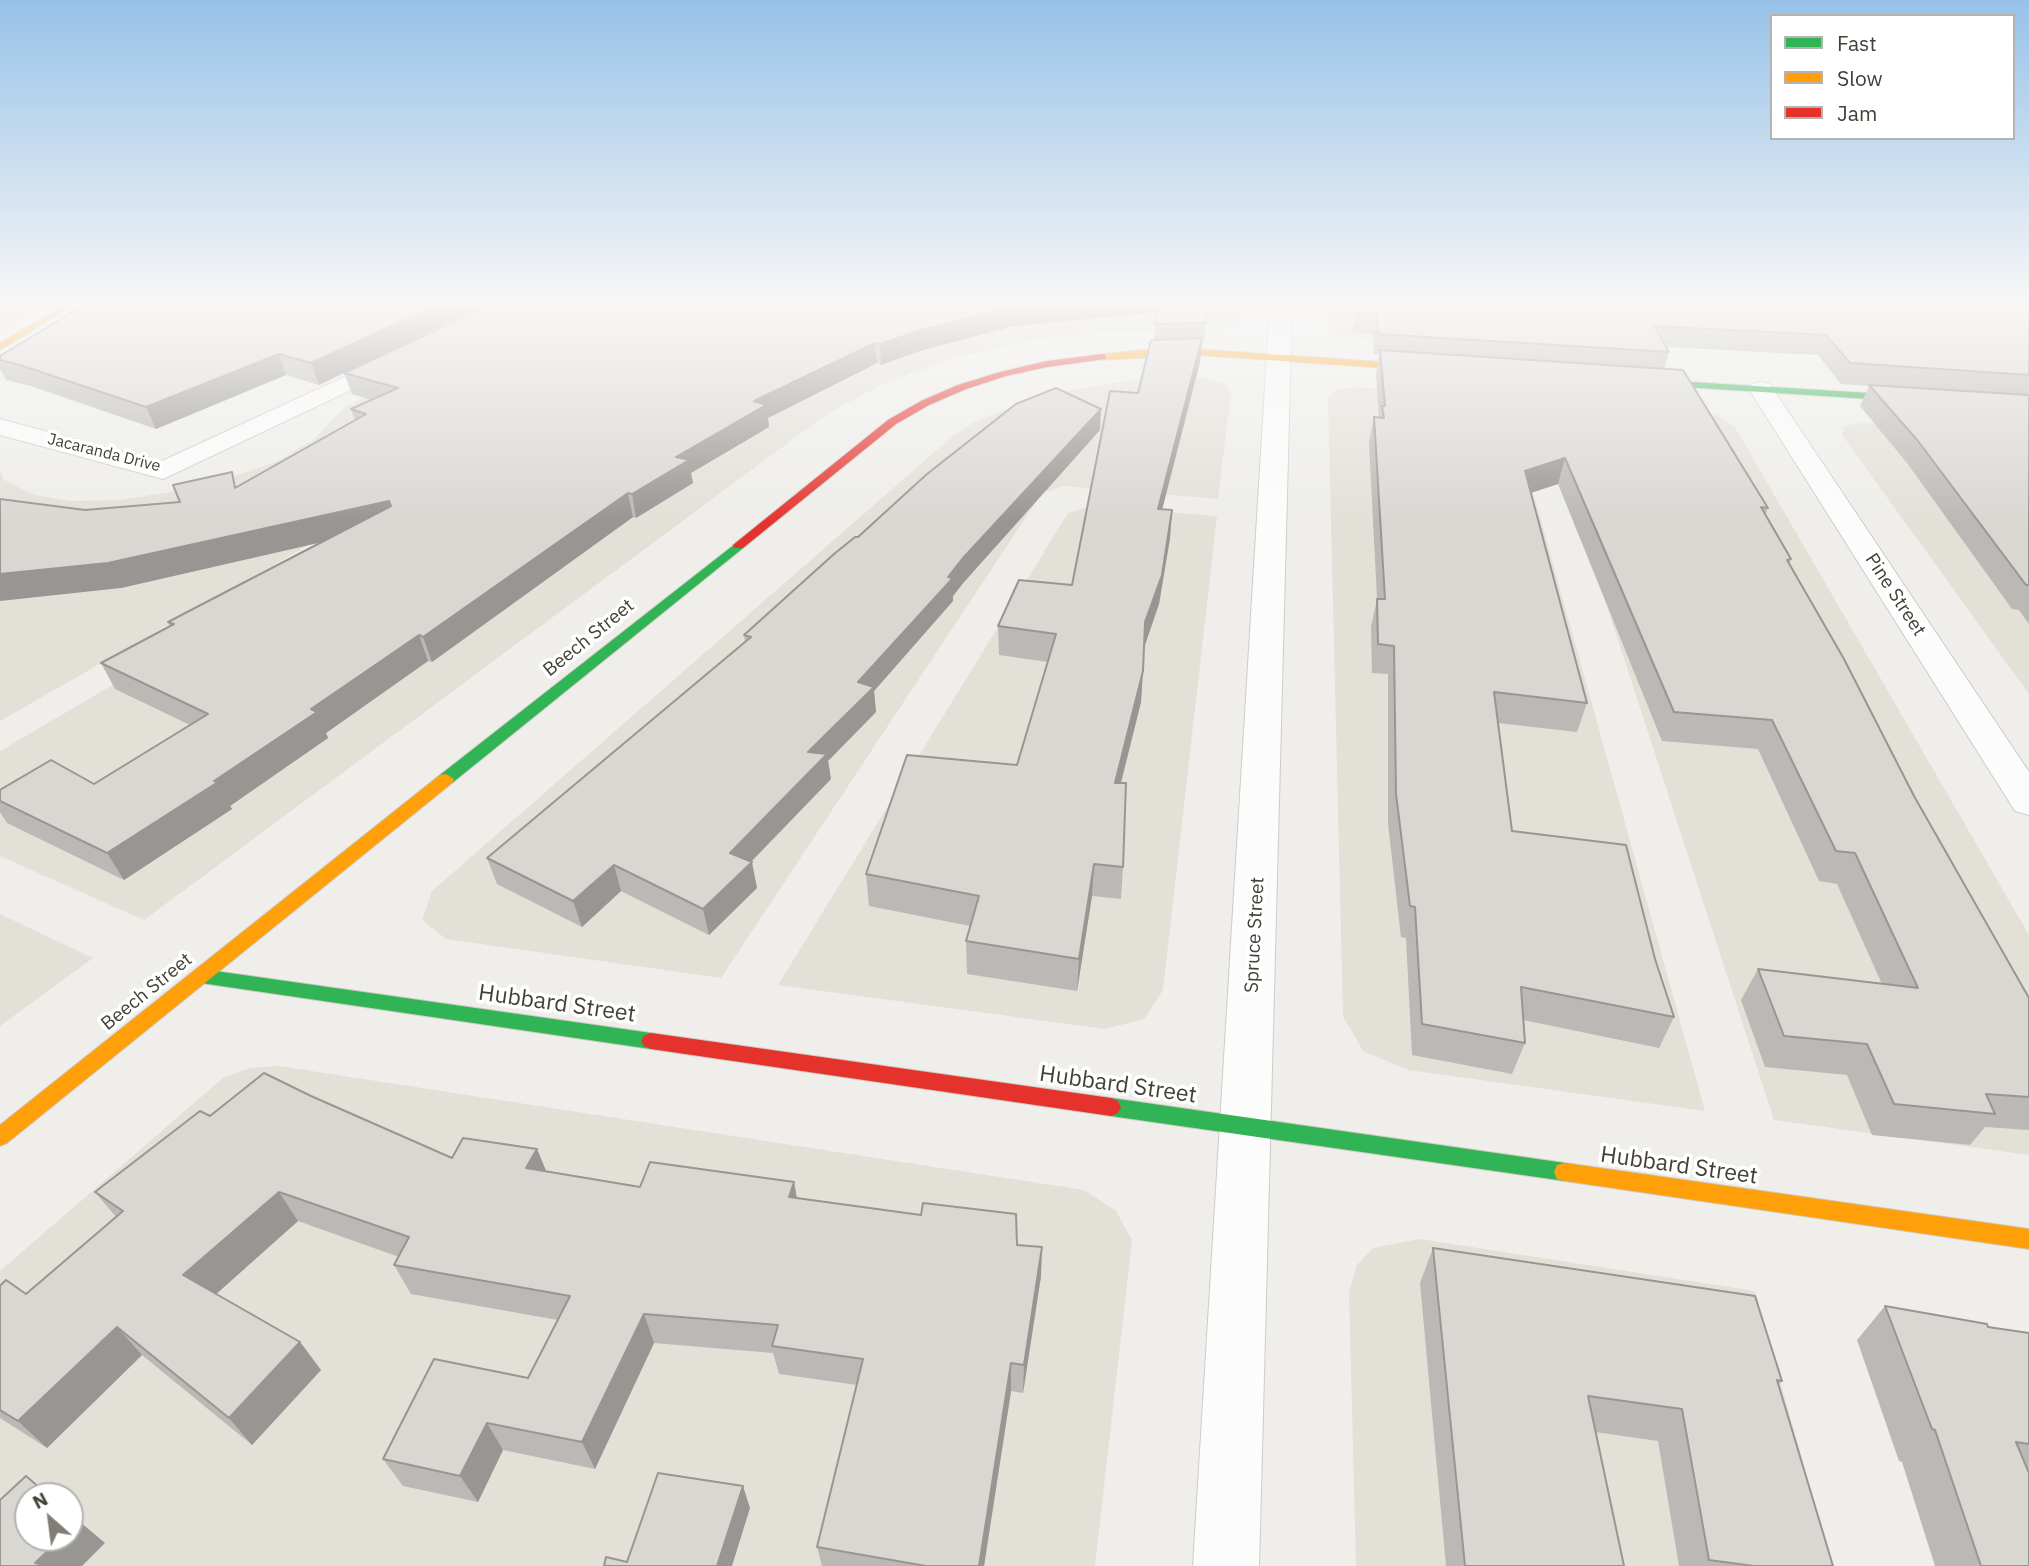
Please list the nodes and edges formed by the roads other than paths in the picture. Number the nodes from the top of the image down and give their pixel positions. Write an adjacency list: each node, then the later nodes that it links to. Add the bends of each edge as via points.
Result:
1 (360, 377): 7 (street, Jacaranda Drive, via 163,471)
2 (993, 377): 9 (street, Beech Street, via 925,403 881,431)
3 (1280, 377): 10 (street, Spruce Street)
4 (1623, 381): 5 (street)
5 (1761, 389): 6 (street); 8 (street, Pine Street)
6 (1928, 400)
7 (0, 427)
8 (2029, 802)
9 (201, 976): 10 (street, Hubbard Street); 11 (street, Beech Street)
10 (1246, 1126): 12 (street, Hubbard Street); 13 (street, Spruce Street)
11 (0, 1137)
12 (2029, 1239)
13 (1226, 1566)

